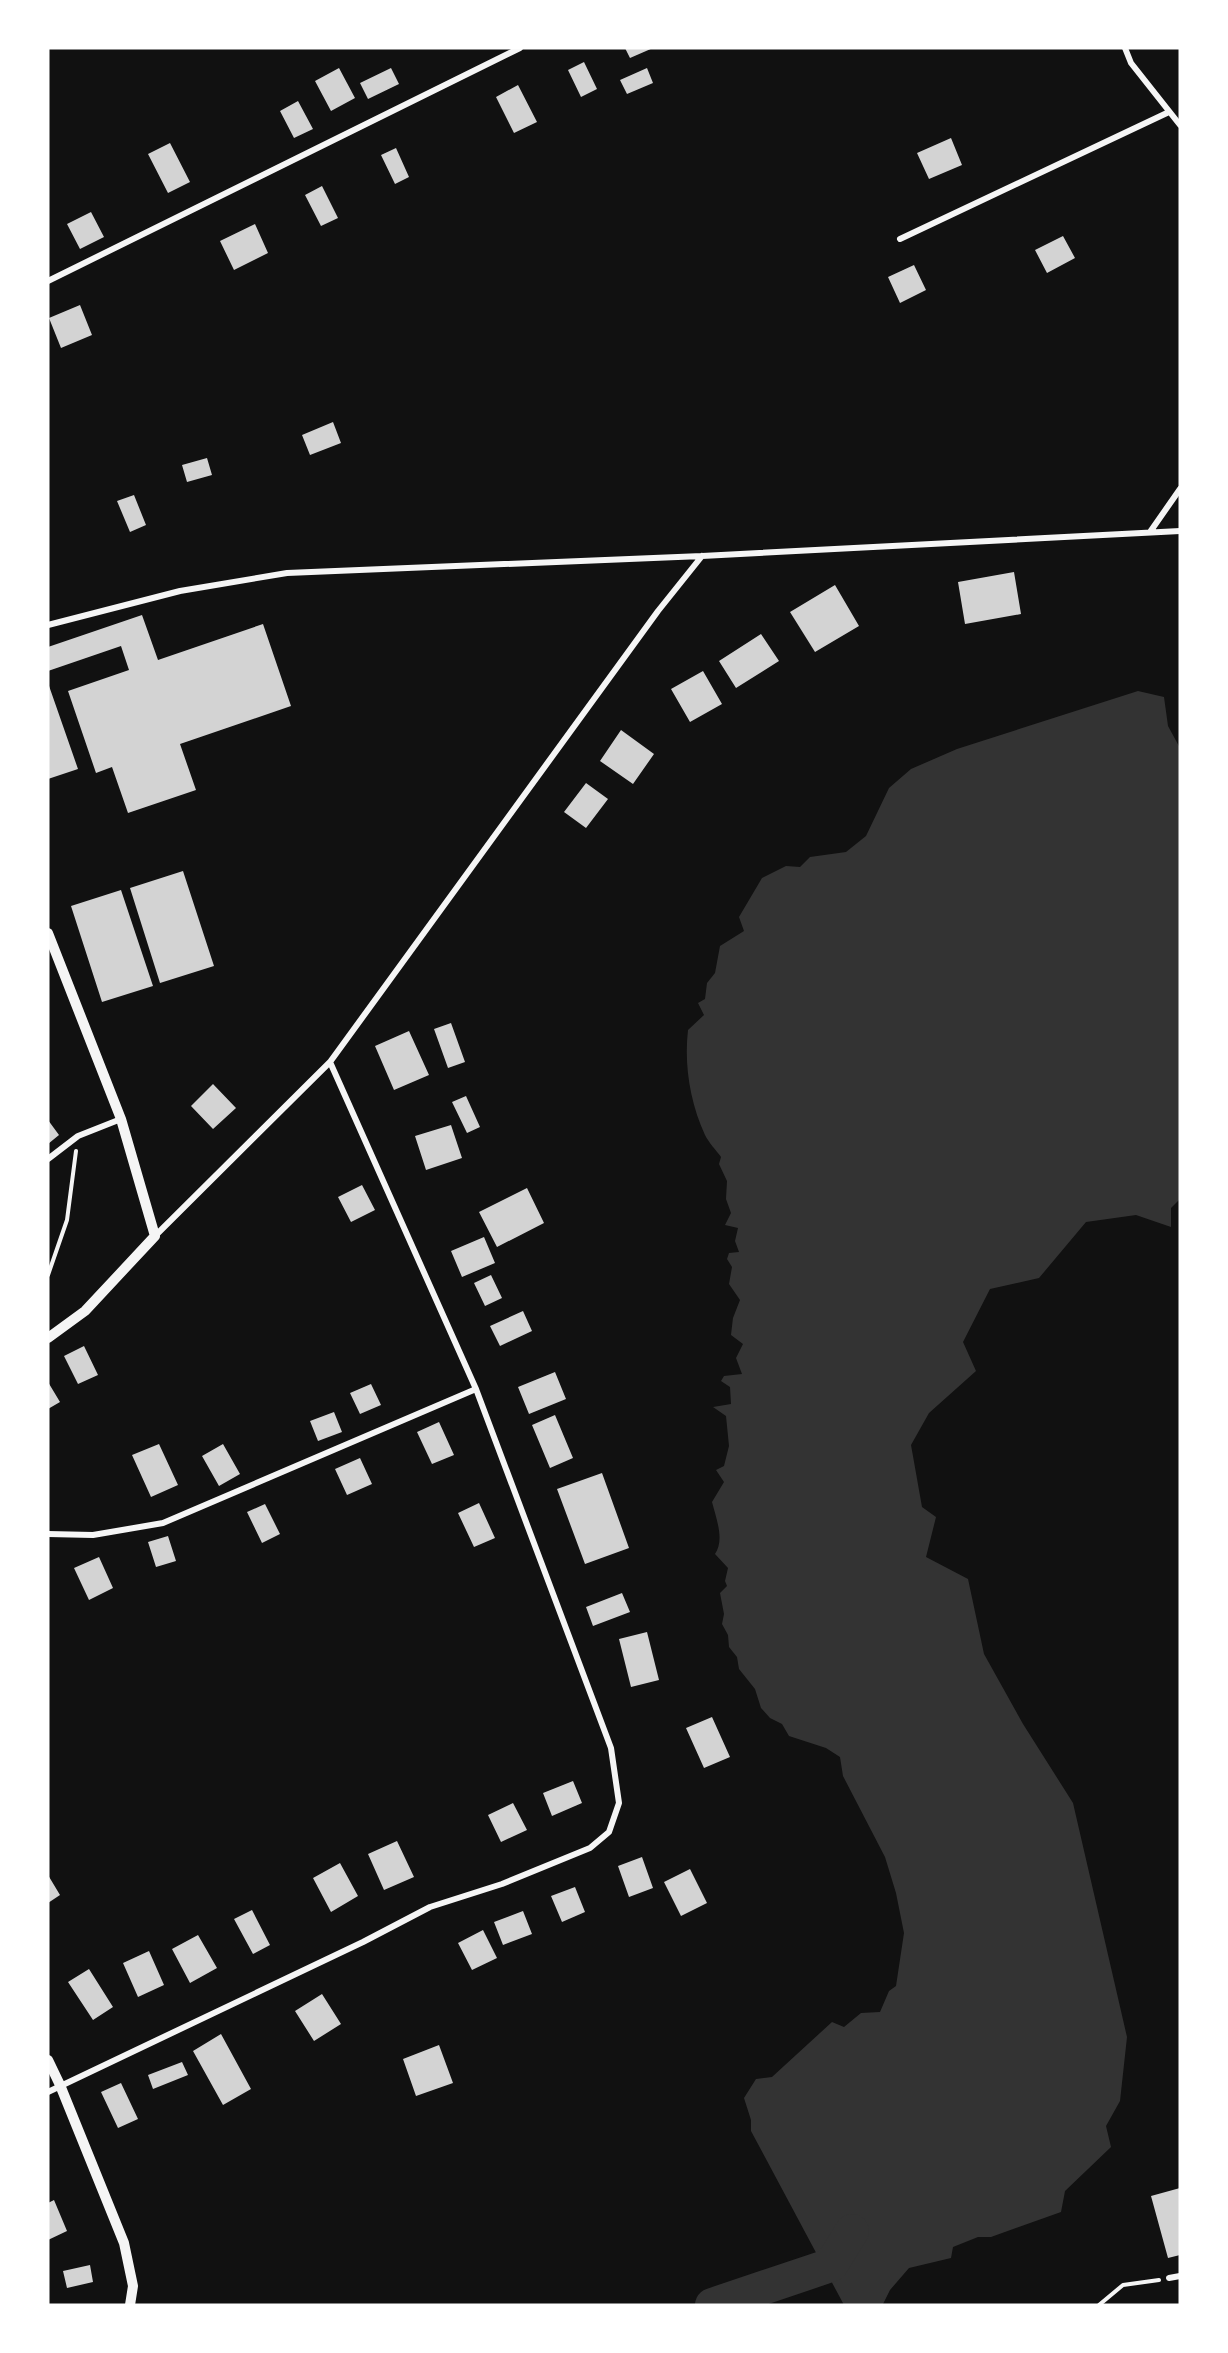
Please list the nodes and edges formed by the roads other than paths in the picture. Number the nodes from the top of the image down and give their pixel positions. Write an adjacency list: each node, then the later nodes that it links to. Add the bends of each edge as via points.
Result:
1 (520, 48): 6 (street)
2 (1125, 48): 3 (street, via 1131,63)
3 (1169, 112): 4 (street); 5 (street)
4 (1180, 125)
5 (900, 238)
6 (48, 281)
7 (1180, 489): 9 (street)
8 (1180, 531): 9 (street)
9 (1150, 532): 10 (street)
10 (702, 556): 11 (street, via 287,573 180,591); 13 (street, via 658,610)
11 (48, 625)
12 (48, 933): 14 (street)
13 (330, 1062): 16 (street); 18 (street)
14 (121, 1119): 15 (street, via 78,1136); 16 (street)
15 (48, 1159)
16 (155, 1236): 17 (street, via 85,1311)
17 (48, 1338)
18 (476, 1389): 19 (street, via 163,1523 93,1535); 21 (street, via 611,1748 619,1803 609,1832 590,1848 502,1884 430,1907)
19 (48, 1534)
20 (48, 2060): 21 (street)
21 (60, 2085): 22 (street); 25 (street, via 124,2243 133,2286)
22 (48, 2092)
23 (1180, 2276): 24 (street)
24 (1169, 2278)
25 (130, 2305)

